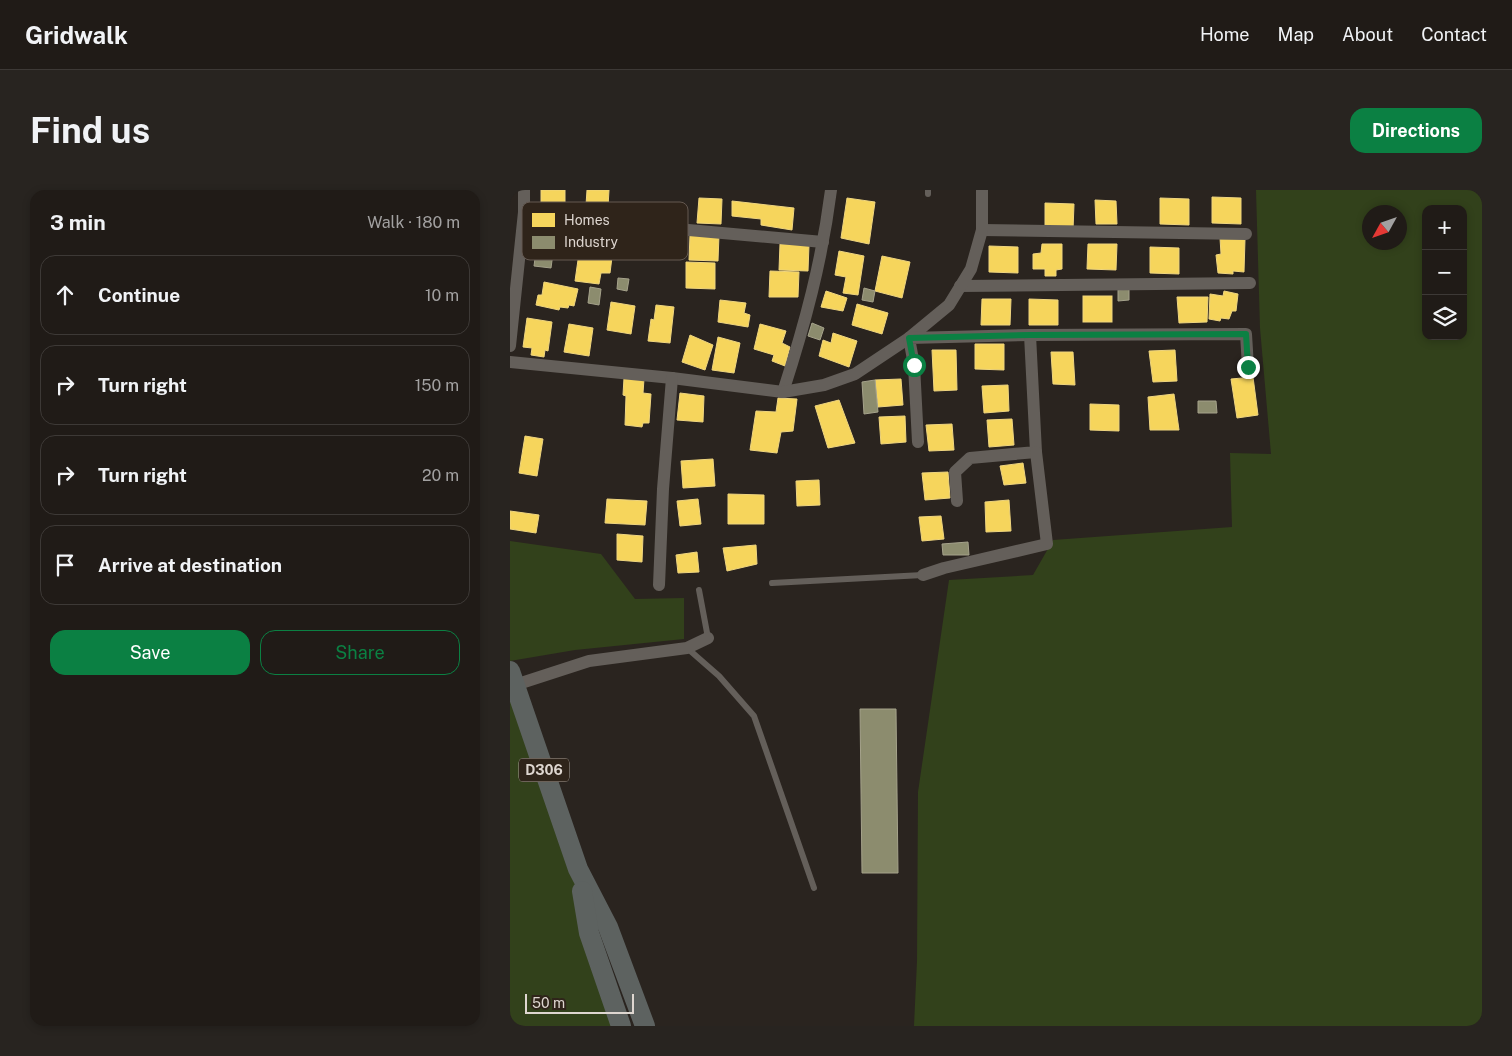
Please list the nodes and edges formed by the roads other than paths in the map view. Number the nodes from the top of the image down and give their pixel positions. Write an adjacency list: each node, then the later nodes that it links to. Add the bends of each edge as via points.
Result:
1 (831, 190): 7 (street)
2 (982, 190): 4 (street)
3 (688, 230): 7 (street)
4 (982, 230): 6 (street); 9 (street, via 971,269)
5 (522, 231): 12 (street)
6 (1246, 234)
7 (823, 242): 16 (street, via 807,318)
8 (1250, 283): 9 (street)
9 (960, 286): 11 (street, via 948,305)
10 (1030, 335): 11 (street); 14 (street, via 1246,334); 18 (street)
11 (909, 338): 16 (street, via 855,374 824,385); 17 (street, via 914,365)
12 (510, 346)
13 (510, 362): 15 (street)
14 (1248, 367)
15 (672, 378): 16 (street); 22 (street)
16 (783, 392)
17 (918, 442)
18 (1036, 452): 19 (street, via 970,458 954,472); 20 (street, via 1047,544)
19 (957, 501)
20 (923, 575): 21 (lane)
21 (772, 583)
22 (659, 585)
23 (699, 590): 24 (lane)
24 (708, 638): 25 (street)
25 (687, 648): 26 (street, via 589,661); 28 (lane, via 719,676 754,716)
26 (512, 678): 27 (main road, D306)
27 (578, 869): 29 (main road, D306, via 589,933); 30 (main road, D306, via 608,927)
28 (814, 888)
29 (621, 1026)
30 (646, 1026)

